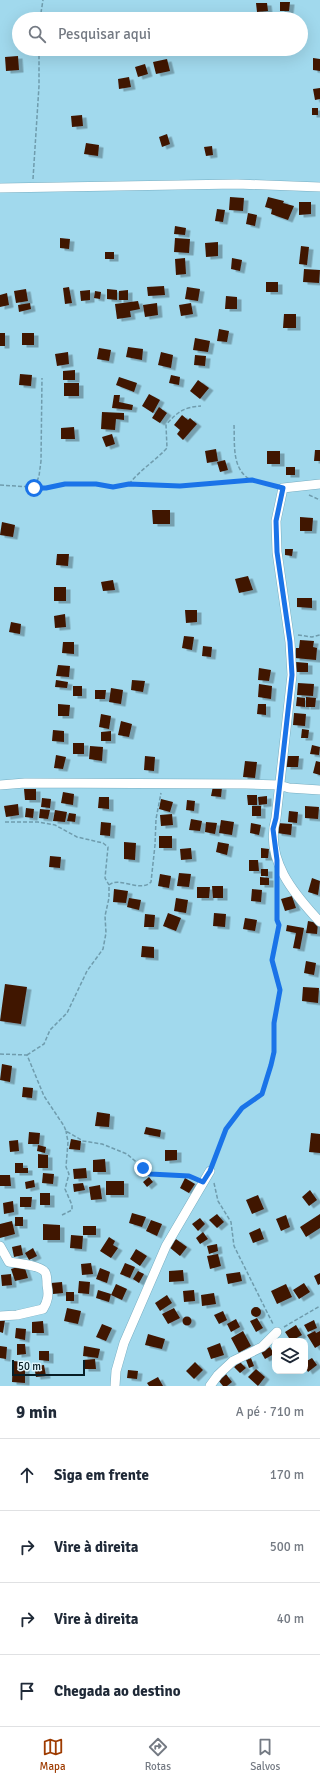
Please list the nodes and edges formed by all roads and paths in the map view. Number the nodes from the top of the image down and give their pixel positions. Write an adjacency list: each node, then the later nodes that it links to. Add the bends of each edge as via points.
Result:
1 (43, 0): 2 (path)
2 (41, 12)
3 (39, 56): 4 (path)
4 (33, 187): 5 (street, via 237,184); 6 (street)
5 (320, 187)
6 (0, 188)
7 (42, 378): 14 (path, via 40,468)
8 (201, 406): 11 (path, via 187,407 177,412 166,425 167,448)
9 (234, 425): 10 (path, via 238,468)
10 (252, 480): 11 (path, via 180,486); 15 (path)
11 (129, 484): 14 (path, via 113,487 65,484)
12 (320, 484): 15 (street)
13 (0, 485): 14 (path)
14 (34, 488)
15 (283, 488): 19 (street, via 276,521 277,552)
16 (307, 494): 17 (path)
17 (320, 500)
18 (320, 635): 19 (path, via 298,635)
19 (290, 642): 21 (street, via 292,675)
20 (172, 784): 21 (street); 22 (street); 26 (path, via 160,794 151,882 141,886 118,882 111,882)
21 (279, 784): 23 (street, via 289,788); 27 (street, via 273,829 277,860 290,888)
22 (0, 785)
23 (320, 790)
24 (4, 822): 26 (path, via 55,825 77,837 103,843 108,847 105,878)
25 (277, 882): 31 (path, via 279,925 272,960 280,990 274,1023 274,1052 271,1065 262,1094 242,1108 226,1129)
26 (109, 885): 29 (path, via 103,949 87,971 67,1013 50,1030 44,1044)
27 (320, 922)
28 (0, 1054): 29 (path)
29 (27, 1055): 30 (path, via 44,1096)
30 (66, 1131): 32 (path, via 83,1141 102,1144 127,1154 150,1174 189,1176); 33 (path, via 66,1167 69,1174 65,1189 72,1210)
31 (210, 1171): 32 (street); 37 (path, via 218,1201 231,1222 234,1246)
32 (203, 1182): 38 (street, via 166,1246 124,1342 116,1371)
33 (62, 1215)
34 (0, 1246): 36 (street, via 9,1262 41,1269 45,1273 49,1293 43,1309)
35 (320, 1306): 37 (path)
36 (0, 1316)
37 (277, 1332): 39 (street, via 262,1347 233,1361)
38 (115, 1386)
39 (210, 1386)

